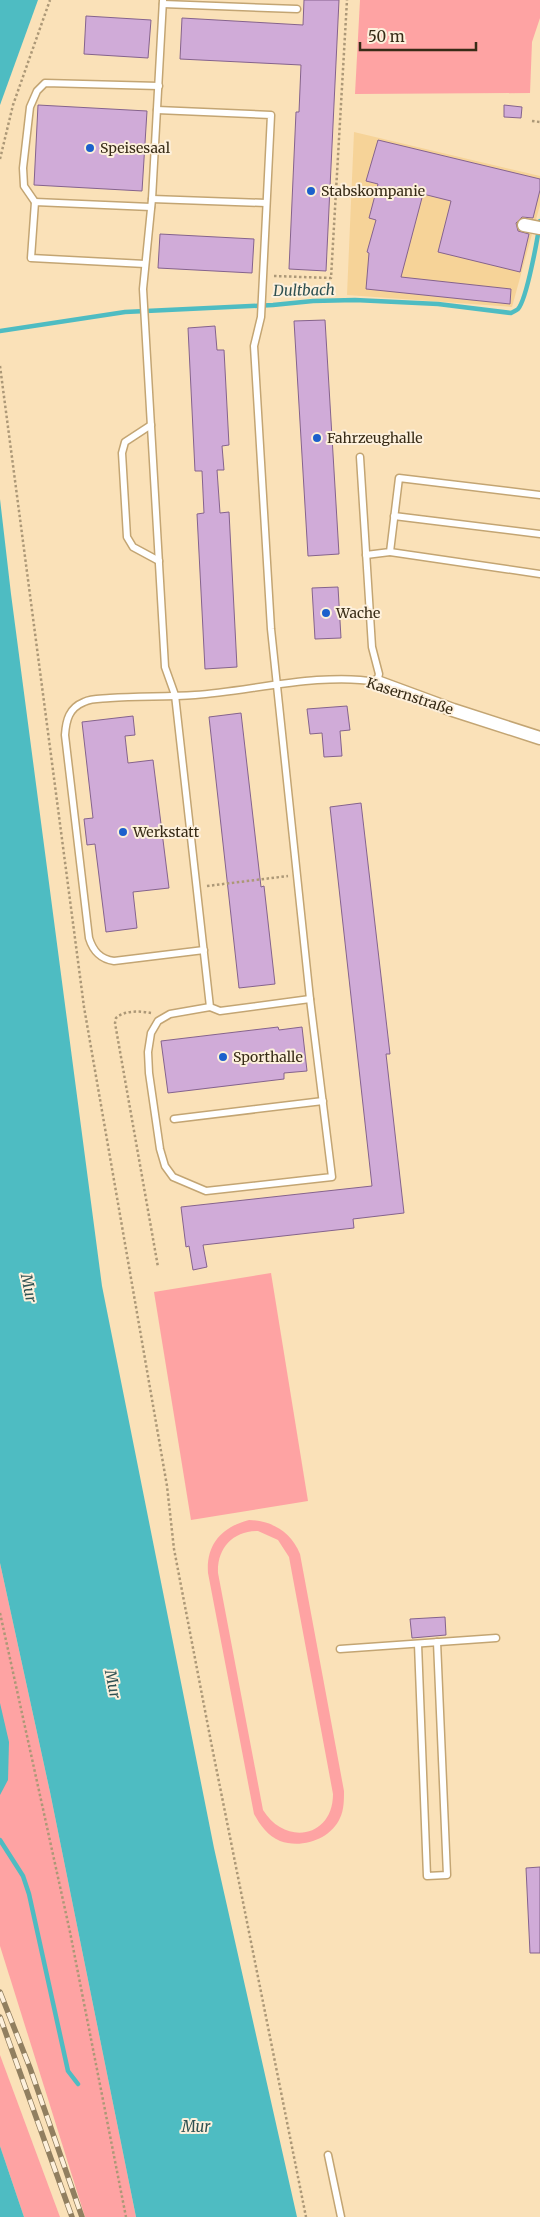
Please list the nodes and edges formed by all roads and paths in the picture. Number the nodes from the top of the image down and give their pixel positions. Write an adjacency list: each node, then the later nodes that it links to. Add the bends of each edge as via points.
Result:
1 (50, 0): 9 (path, via 13,105)
2 (347, 0): 15 (path, via 331,278)
3 (163, 2): 4 (lane); 5 (lane)
4 (297, 9)
5 (159, 86): 6 (lane); 11 (lane, via 45,83 37,91 30,107 23,168 24,186)
6 (157, 110): 10 (lane); 12 (lane, via 271,115)
7 (532, 121): 8 (path)
8 (540, 122)
9 (0, 159)
10 (152, 198): 12 (lane); 13 (lane)
11 (35, 202): 13 (lane); 14 (lane, via 31,258)
12 (266, 203): 15 (lane)
13 (151, 207): 14 (lane)
14 (145, 264): 16 (lane, via 143,289)
15 (262, 276): 26 (lane, via 261,317 254,346)
16 (151, 425): 23 (lane); 23 (lane, via 126,442 122,453 127,537 132,547)
17 (360, 457): 22 (lane)
18 (540, 495): 19 (lane, via 399,478)
19 (394, 516): 20 (lane); 21 (lane)
20 (540, 534)
21 (390, 552): 22 (lane); 24 (lane)
22 (366, 555): 25 (lane, via 372,647 379,674)
23 (159, 560): 27 (lane, via 165,667)
24 (540, 574)
25 (377, 682): 26 (lane, Kasernstraße, via 317,680); 28 (street, Kasernstraße)
26 (277, 686): 27 (lane, Kasernstraße); 29 (lane)
27 (175, 695): 30 (lane); 31 (lane, Kasernstraße, via 86,700 69,714 64,736 93,949 104,960 114,961)
28 (540, 738)
29 (297, 875): 30 (path); 32 (lane)
30 (197, 888): 31 (lane)
31 (204, 950): 33 (lane)
32 (310, 999): 33 (lane, via 220,1011); 35 (lane)
33 (210, 1007): 34 (lane)
34 (164, 1018): 35 (lane, via 158,1021 151,1033 149,1074 160,1149 165,1166 173,1177 206,1191 332,1177); 37 (path, via 155,1013 126,1013 116,1018 115,1023)
35 (323, 1101): 36 (lane)
36 (174, 1120)
37 (158, 1267)
38 (167, 1486): 46 (path, via 174,1549)
39 (0, 1613): 45 (path, via 70,1932)
40 (496, 1638): 41 (lane)
41 (438, 1642): 42 (lane); 42 (lane, via 447,1875 427,1876)
42 (418, 1644): 43 (lane)
43 (340, 1649)
44 (328, 2155): 47 (lane)
45 (126, 2217)
46 (306, 2217)
47 (341, 2217)

